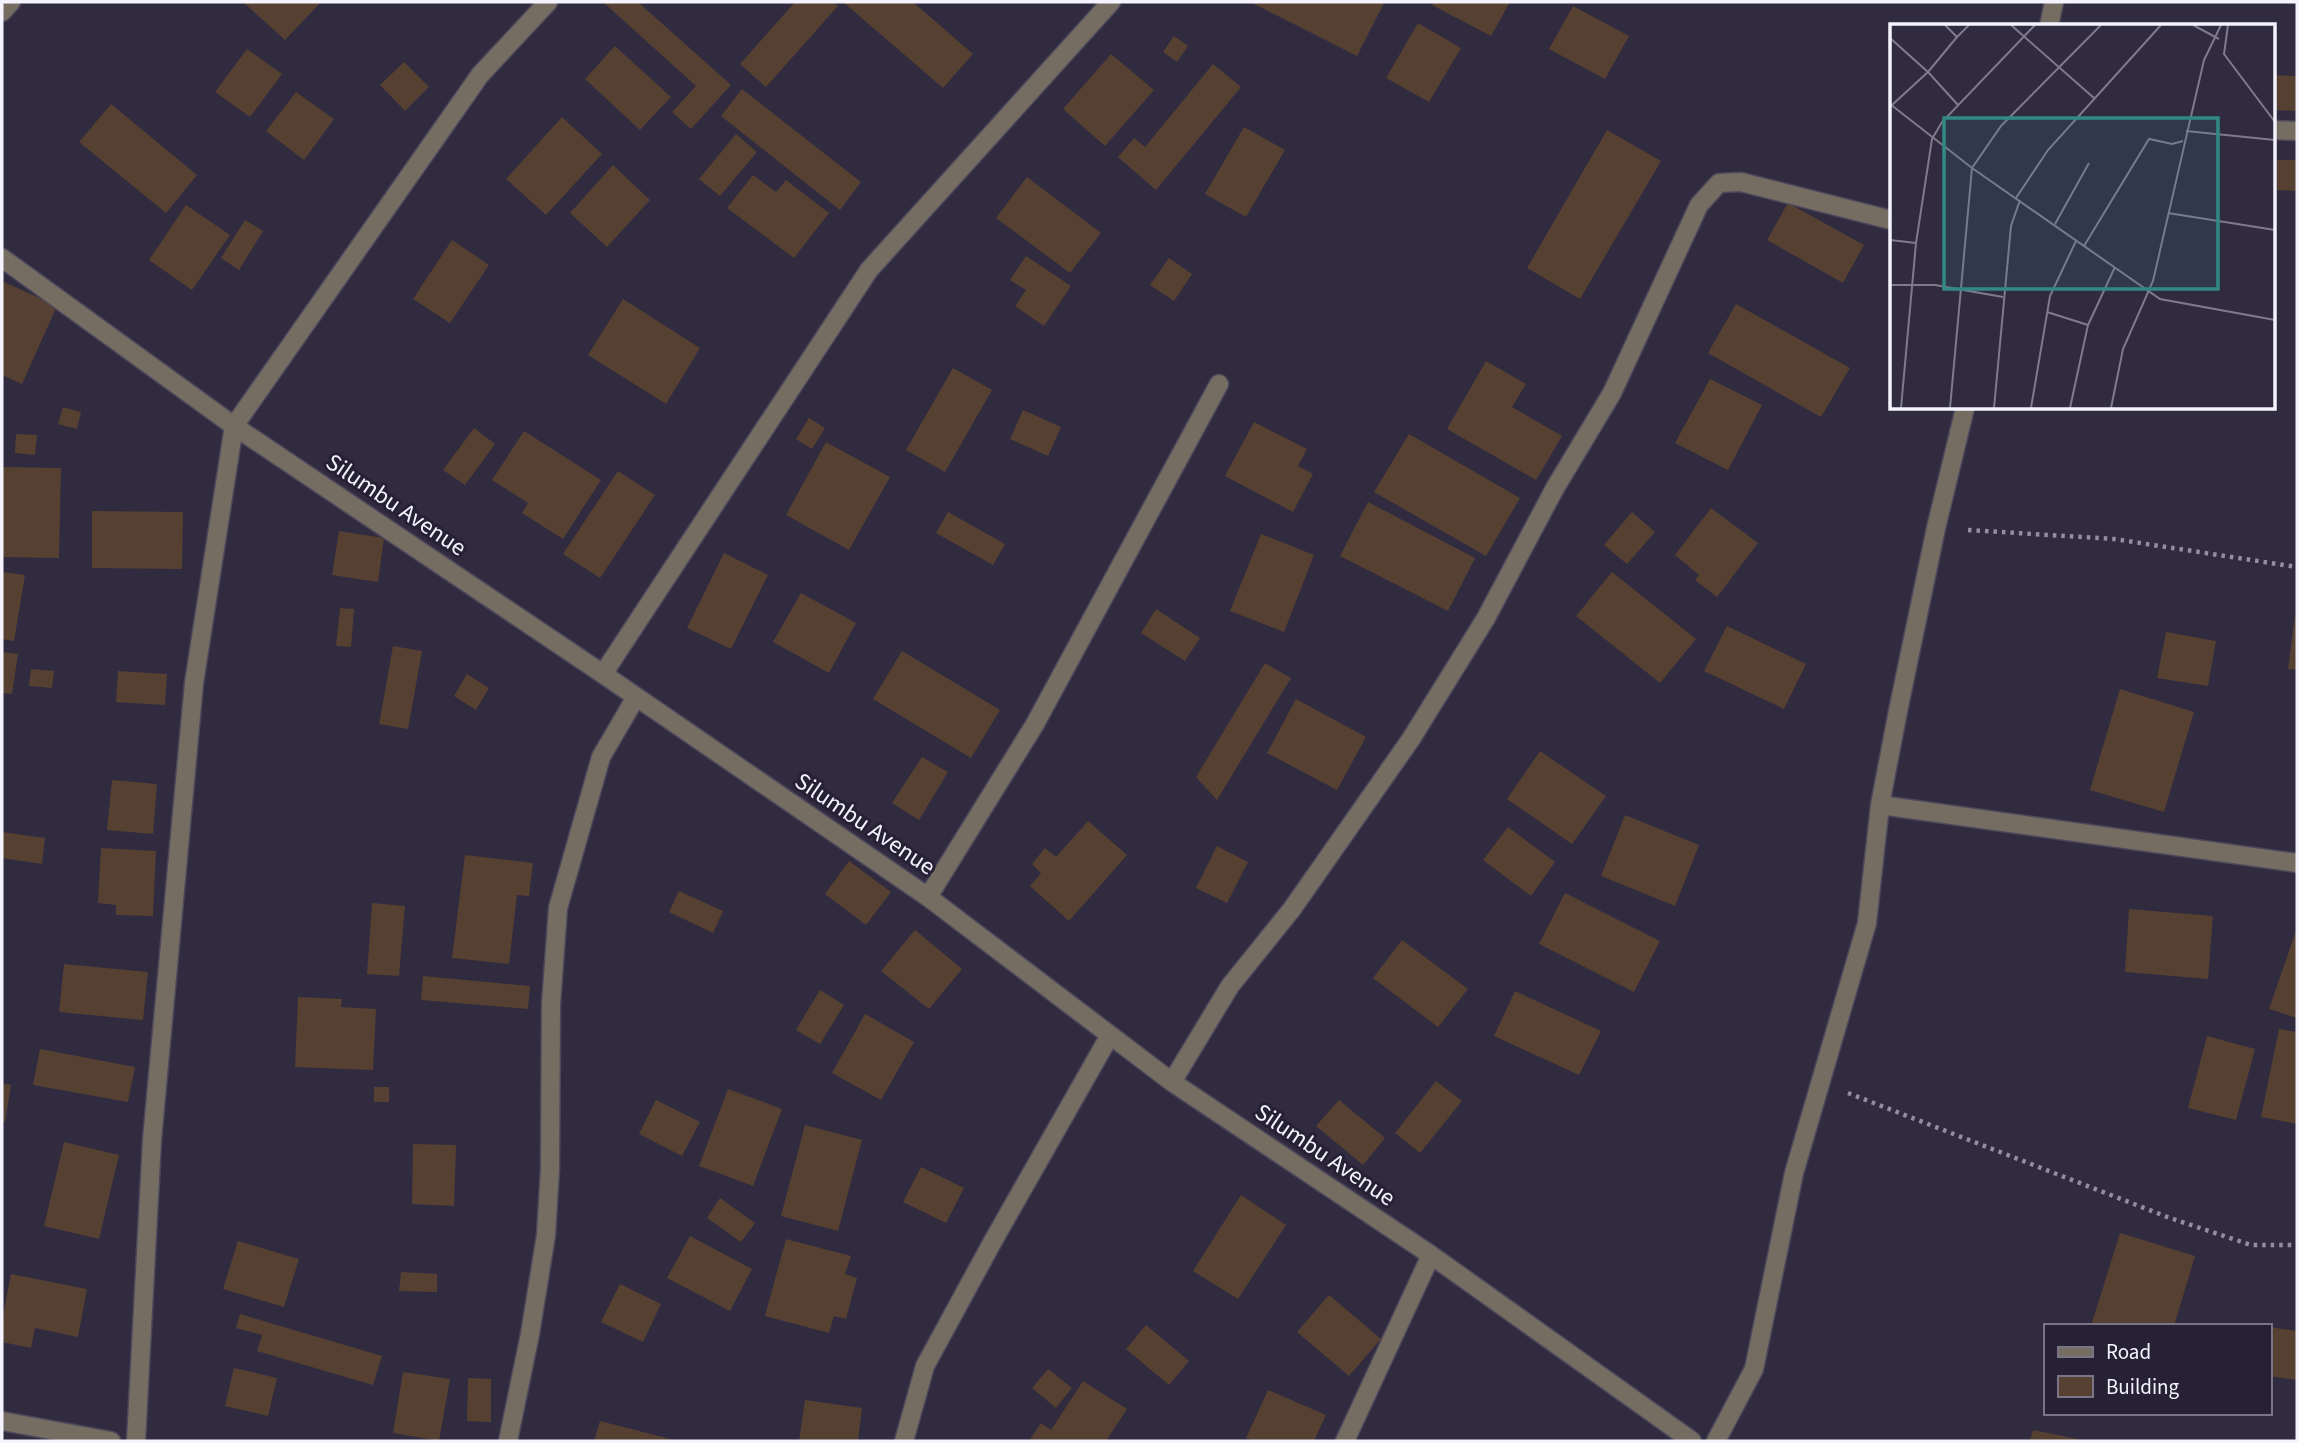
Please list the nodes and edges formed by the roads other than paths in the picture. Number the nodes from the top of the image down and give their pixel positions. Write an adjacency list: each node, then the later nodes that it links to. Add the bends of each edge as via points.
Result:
1 (12, 2): 5 (street)
2 (548, 2): 13 (street, via 480,75)
3 (1111, 2): 14 (street, via 869,270)
4 (2054, 2): 6 (street)
5 (2, 12)
6 (2049, 24)
7 (2274, 130): 8 (street)
8 (2297, 131)
9 (1890, 220): 20 (street, via 1741,183 1719,183 1699,205 1612,393 1486,618 1412,739 1299,899 1230,986)
10 (2, 258): 13 (street, Silumbu Avenue)
11 (1219, 384): 18 (street, via 1035,724)
12 (1965, 410): 16 (street)
13 (234, 426): 14 (street, Silumbu Avenue); 24 (street, via 194,683 152,1140)
14 (603, 674): 15 (street, Silumbu Avenue)
15 (636, 697): 18 (street, Silumbu Avenue); 25 (street, via 601,757 558,908 545,1235)
16 (1880, 805): 17 (street); 29 (street, via 1867,923 1794,1173 1754,1370)
17 (2297, 863)
18 (928, 897): 19 (street, Silumbu Avenue)
19 (1109, 1037): 20 (street, Silumbu Avenue); 26 (street, via 925,1366)
20 (1172, 1082): 21 (street, Silumbu Avenue)
21 (1431, 1255): 27 (street); 28 (street, Silumbu Avenue)
22 (2, 1421): 23 (street)
23 (111, 1441)
24 (136, 1441)
25 (508, 1441)
26 (904, 1441)
27 (1345, 1441)
28 (1692, 1441)
29 (1716, 1441)

